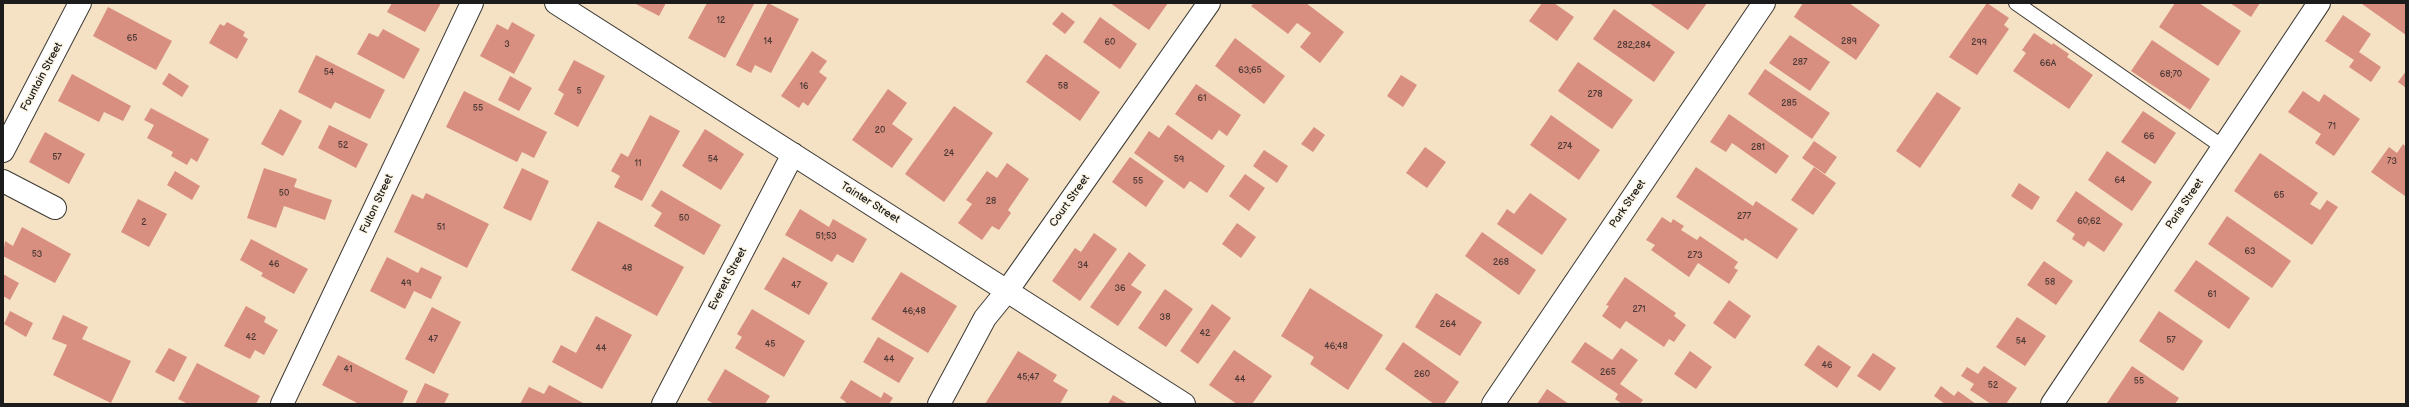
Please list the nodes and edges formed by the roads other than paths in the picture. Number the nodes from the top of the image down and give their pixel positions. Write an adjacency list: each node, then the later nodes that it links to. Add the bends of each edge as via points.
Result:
1 (80, 3): 9 (street, Fountain Street)
2 (472, 3): 14 (street, Fulton Street)
3 (556, 3): 10 (street, Tainter Street)
4 (1209, 3): 13 (street, Court Street)
5 (1764, 3): 18 (street, Park Street)
6 (2016, 3): 8 (lane)
7 (2319, 3): 8 (street, Paris Street)
8 (2223, 147): 19 (street, Paris Street)
9 (3, 150)
10 (793, 154): 13 (street, Tainter Street); 15 (street, Everett Street)
11 (3, 181): 12 (street)
12 (55, 208)
13 (1007, 290): 16 (street, Court Street, via 985,318); 17 (street, Tainter Street)
14 (282, 404)
15 (663, 404)
16 (939, 404)
17 (1184, 404)
18 (1493, 404)
19 (2052, 404)

